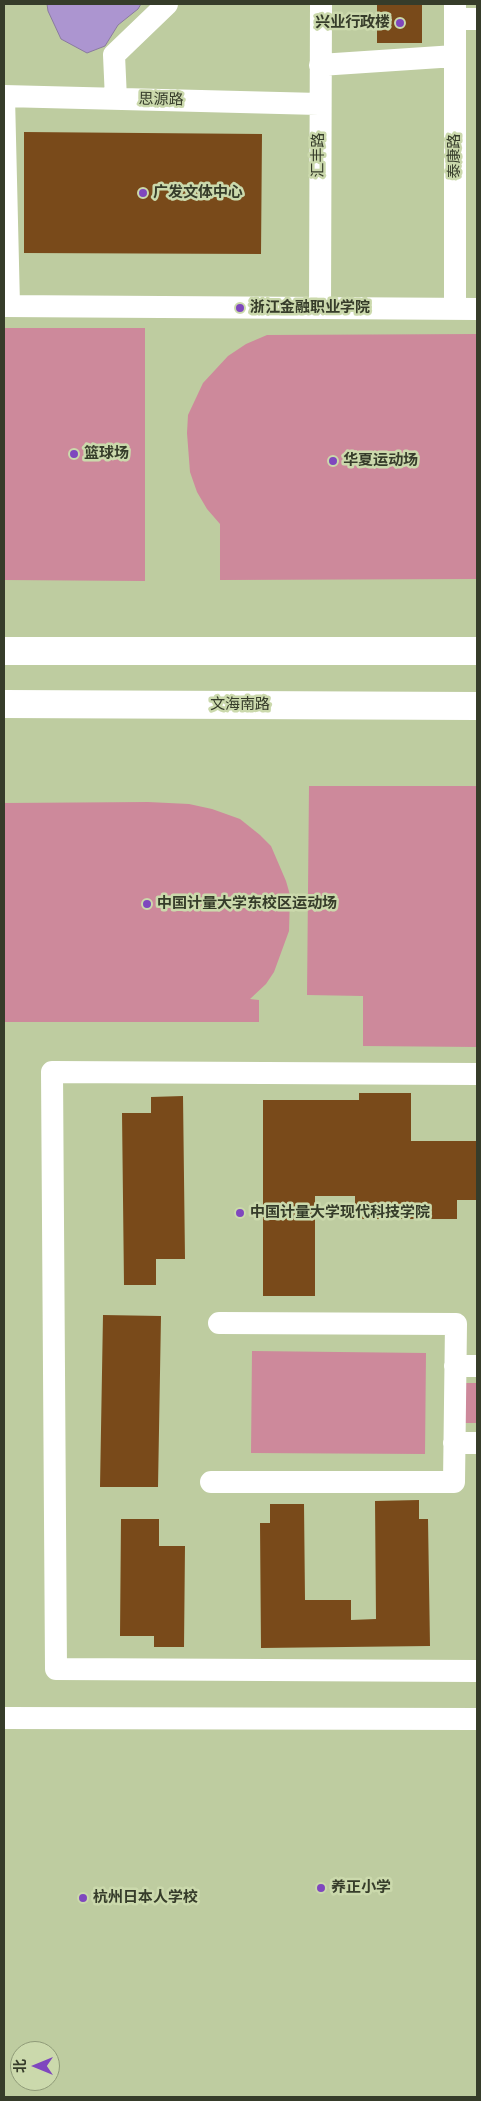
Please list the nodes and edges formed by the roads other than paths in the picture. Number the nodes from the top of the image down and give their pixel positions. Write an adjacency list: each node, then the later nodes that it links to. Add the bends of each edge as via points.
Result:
1 (167, 4): 7 (street, via 114,55)
2 (321, 4): 5 (street, 汇丰路)
3 (463, 14): 4 (street, 泰康路)
4 (455, 56): 5 (street); 11 (street, 泰康路)
5 (320, 65): 8 (street, 汇丰路)
6 (4, 96): 7 (street, 思源路); 9 (street)
7 (116, 99): 8 (street, 思源路)
8 (319, 104): 10 (street, 汇丰路)
9 (6, 305): 10 (street)
10 (320, 307): 11 (street)
11 (466, 309)
12 (4, 651): 13 (main road)
13 (477, 651)
14 (4, 704): 15 (main road, 文海南路)
15 (477, 706)
16 (477, 1074): 22 (street, via 52,1072 56,1669)
17 (218, 1323): 18 (street, via 456,1324)
18 (466, 1366): 20 (street)
19 (477, 1443): 20 (street)
20 (454, 1444): 21 (street, via 454,1482)
21 (211, 1482)
22 (477, 1671)
23 (4, 1718): 24 (street)
24 (477, 1719)

